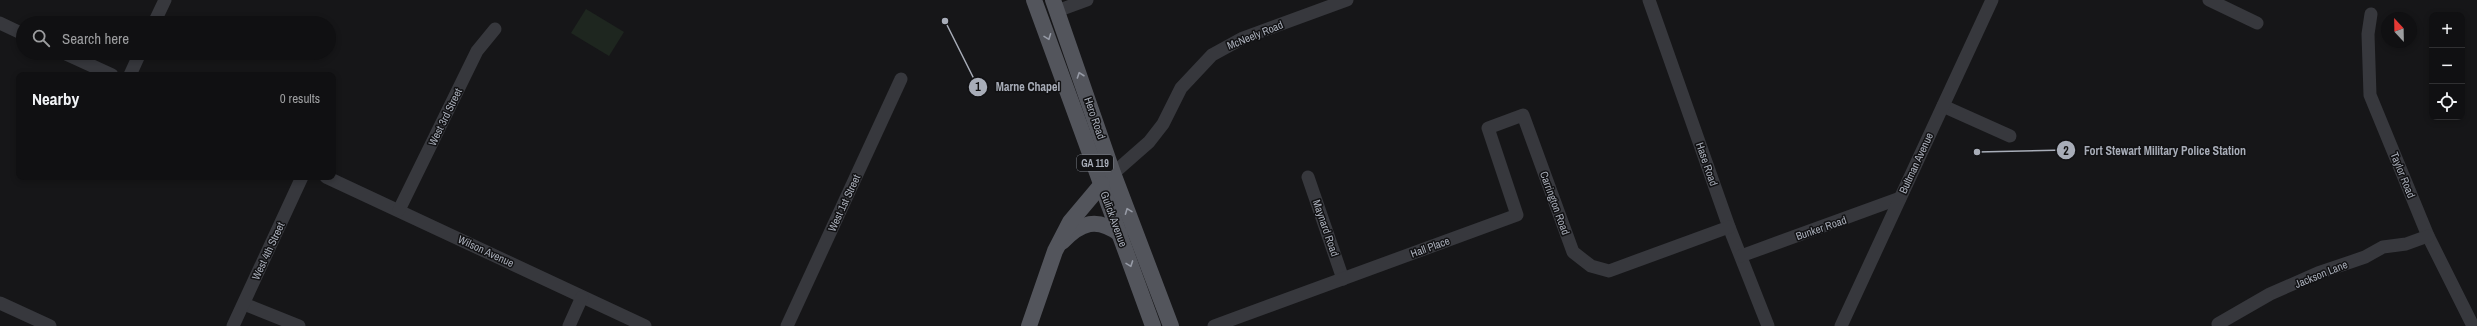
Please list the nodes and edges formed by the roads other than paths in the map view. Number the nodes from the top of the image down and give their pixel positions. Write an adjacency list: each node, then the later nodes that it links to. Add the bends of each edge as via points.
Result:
1 (165, 0): 10 (street)
2 (1034, 0): 26 (main road, Gulick Avenue / GA 119, one-way to 26)
3 (1087, 0): 8 (street)
4 (1347, 0): 22 (street, McNeely Road, via 1229,43 1212,55 1181,88 1163,124 1149,142)
5 (1649, 0): 30 (street, Hase Road)
6 (1992, 0): 20 (street, Bultman Avenue)
7 (2209, 0): 12 (street)
8 (1055, 5): 22 (main road, Hero Road / GA 119, one-way to 8)
9 (2370, 14): 32 (street, Taylor Road, via 2370,95)
10 (157, 16)
11 (0, 23): 14 (street)
12 (2257, 23)
13 (495, 29): 28 (street, West 3rd Street, via 478,51)
14 (16, 31)
15 (79, 60): 17 (street)
16 (137, 60): 18 (street)
17 (105, 72)
18 (131, 72)
19 (901, 79): 46 (street, West 1st Street)
20 (1943, 106): 21 (street); 27 (street, Bultman Avenue)
21 (2010, 136)
22 (1113, 173): 26 (street, McNeely Road); 50 (main road, Hero Road / GA 119, one-way to 22)
23 (1308, 177): 35 (street, Maynard Road)
24 (301, 180): 39 (street, West 4th Street)
25 (333, 180): 28 (street, Wilson Avenue)
26 (1102, 184): 31 (main road, Gulick Avenue / GA 119); 33 (main road, via 1070,222)
27 (1900, 198): 34 (street, Bunker Road); 53 (street, Bultman Avenue)
28 (399, 210): 37 (street, Wilson Avenue)
29 (1517, 215): 30 (street, Carrington Road, via 1488,128 1523,115 1573,252 1591,266 1609,271); 35 (street, Hall Place)
30 (1729, 227): 34 (street, Hase Road)
31 (1120, 234): 33 (main road, via 1102,223 1088,223 1070,233); 49 (main road, Gulick Avenue / GA 119, one-way to 49)
32 (2428, 236): 40 (street, Jackson Lane, via 2406,244 2383,247 2365,257 2318,273 2270,294); 54 (street, Taylor Road)
33 (1055, 251): 36 (main road)
34 (1741, 256): 52 (street, Hase Road)
35 (1343, 279): 51 (street, Hall Place)
36 (1040, 292): 47 (main road); 48 (main road)
37 (582, 297): 44 (street); 45 (street, Wilson Avenue)
38 (0, 303): 41 (street)
39 (244, 304): 42 (street, West 4th Street); 43 (street)
40 (2218, 324)
41 (50, 326)
42 (233, 326)
43 (299, 326)
44 (569, 326)
45 (645, 326)
46 (787, 326)
47 (1029, 326)
48 (1041, 326)
49 (1153, 326)
50 (1171, 326)
51 (1214, 326)
52 (1768, 326)
53 (1841, 326)
54 (2473, 326)

